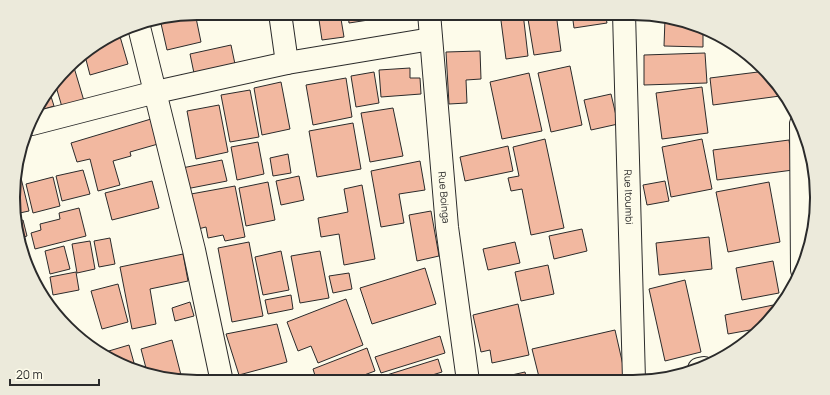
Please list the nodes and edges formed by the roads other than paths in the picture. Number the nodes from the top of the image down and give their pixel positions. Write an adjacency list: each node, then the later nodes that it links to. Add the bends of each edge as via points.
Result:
1 (281, 20): 6 (street)
2 (430, 20): 5 (street, Rue Boinga)
3 (624, 20): 13 (street, Rue Itoumbi)
4 (140, 29): 7 (street)
5 (431, 39): 6 (street); 12 (street, Rue Boinga, via 447,227)
6 (287, 63): 7 (street)
7 (156, 92): 8 (street); 11 (street)
8 (37, 123)
9 (801, 140): 10 (street)
10 (802, 252)
11 (221, 375)
12 (467, 375)
13 (634, 375)

